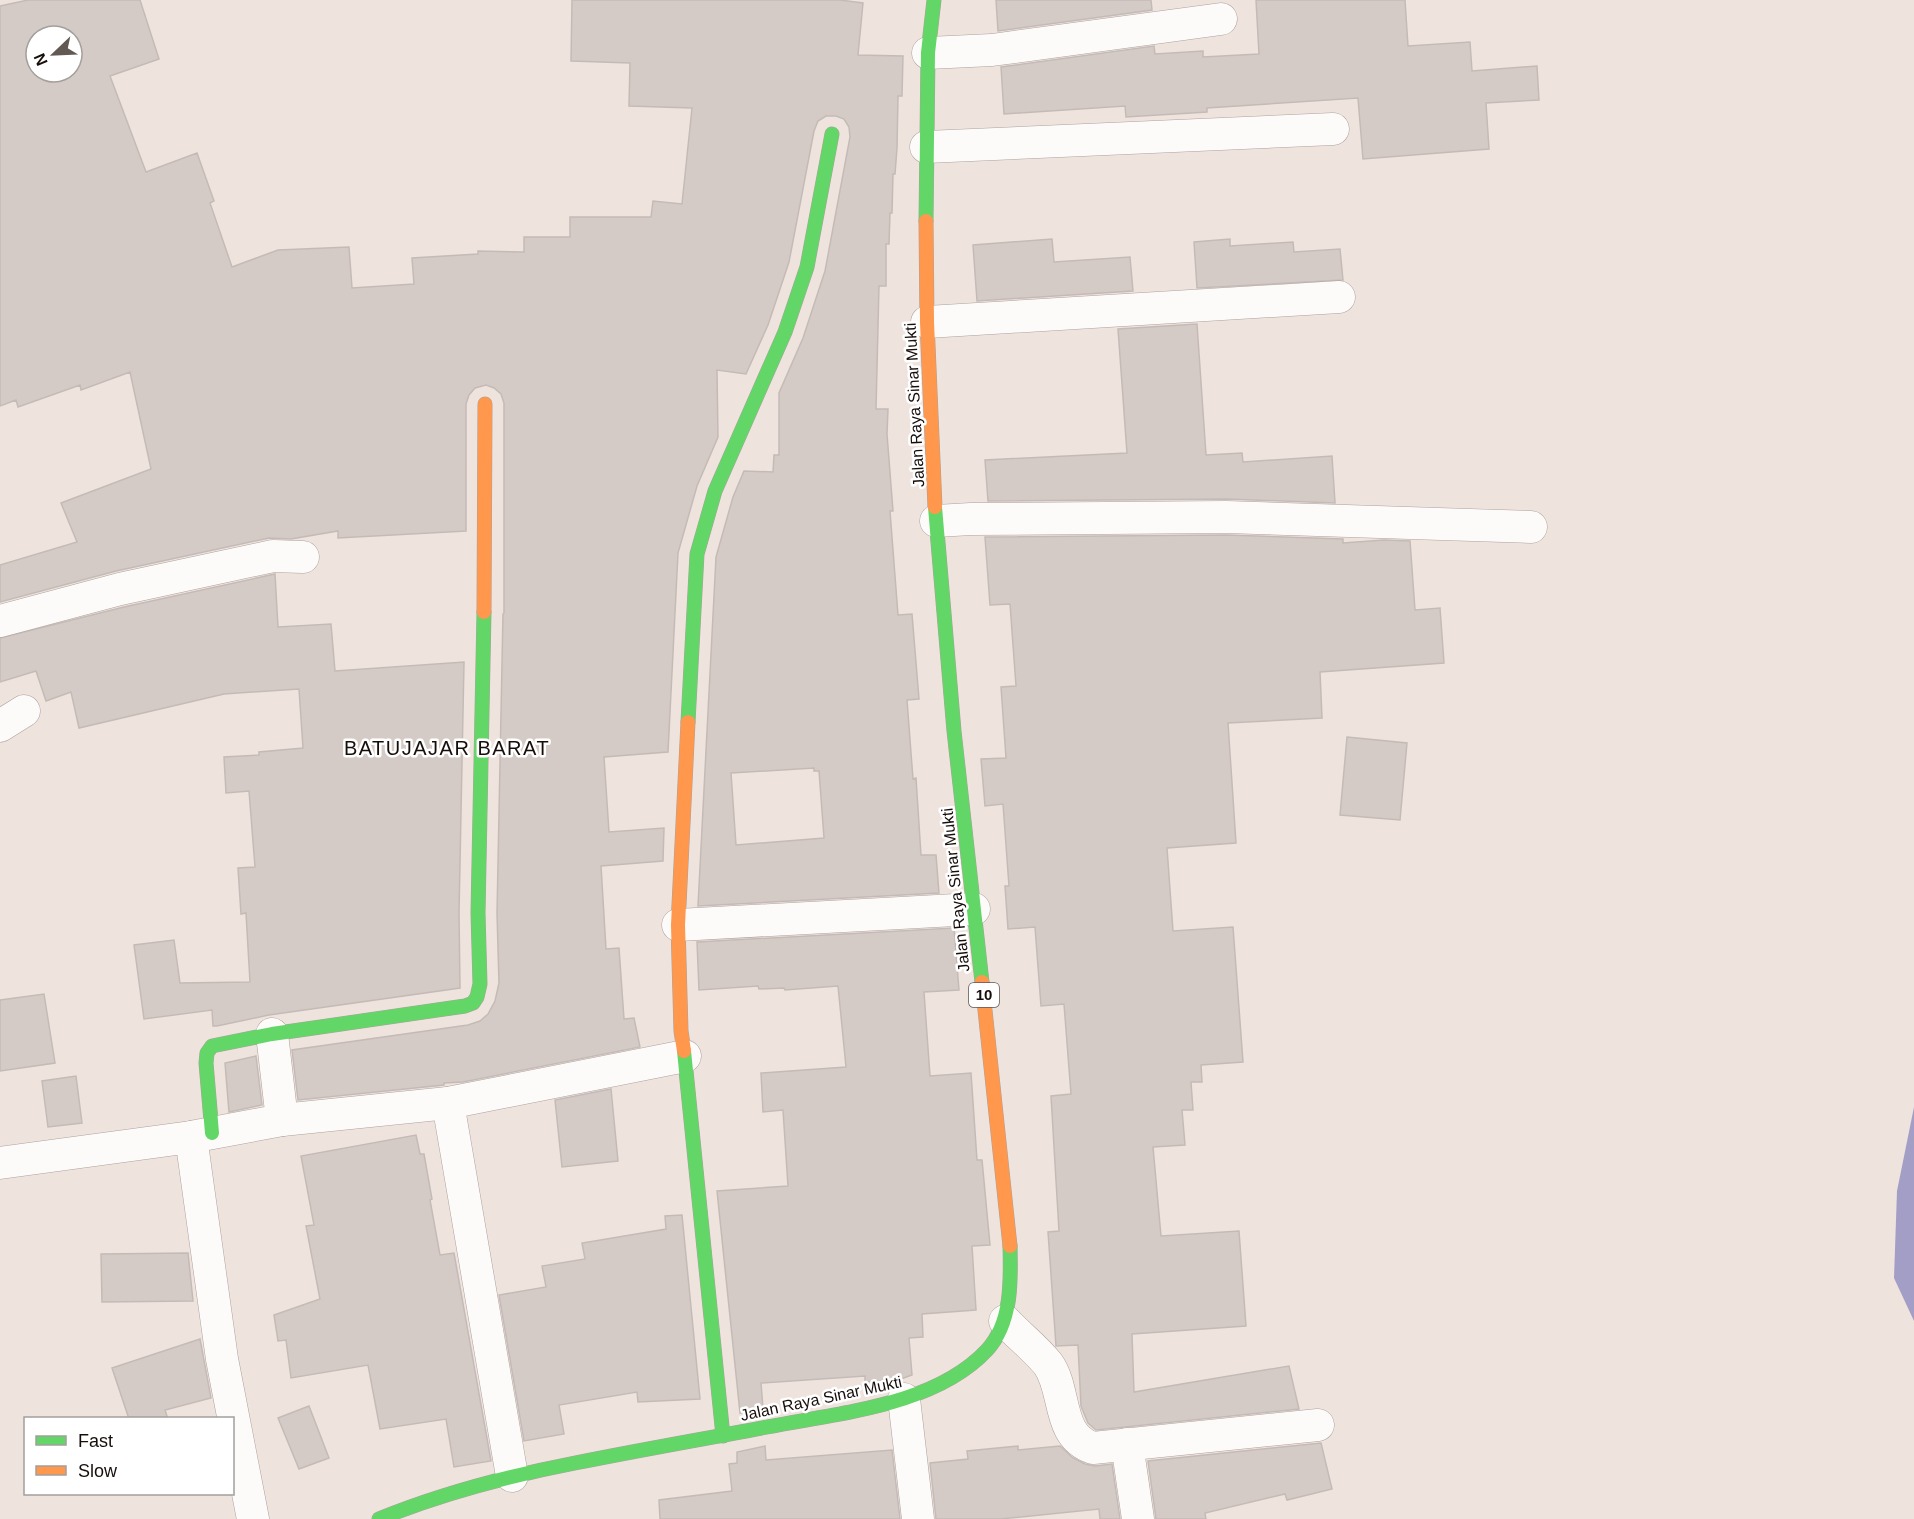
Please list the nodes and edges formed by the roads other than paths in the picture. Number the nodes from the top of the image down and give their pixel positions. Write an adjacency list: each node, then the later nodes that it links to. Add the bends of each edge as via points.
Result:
1 (934, 0): 3 (main road, Jalan Raya Sinar Mukti / 10)
2 (1221, 19): 3 (street, via 992,50)
3 (928, 53): 6 (main road, Jalan Raya Sinar Mukti / 10)
4 (1333, 129): 6 (street)
5 (832, 134): 15 (main road, via 807,267 785,332 716,491 697,554)
6 (926, 147): 8 (main road, Jalan Raya Sinar Mukti / 10)
7 (1339, 297): 8 (street)
8 (927, 322): 10 (main road, Jalan Raya Sinar Mukti / 10)
9 (485, 404): 16 (main road, via 477,997 465,1006)
10 (936, 521): 11 (street, via 1226,517); 14 (main road, Jalan Raya Sinar Mukti / 10)
11 (1531, 527)
12 (303, 557): 13 (street, via 262,558 120,589)
13 (0, 621)
14 (974, 909): 15 (street); 22 (main road, Jalan Raya Sinar Mukti / 10, via 1010,1247)
15 (678, 925): 17 (main road)
16 (272, 1034): 19 (street); 20 (main road, via 212,1046 207,1053)
17 (685, 1056): 18 (street); 27 (main road)
18 (448, 1103): 19 (street); 29 (street)
19 (282, 1120): 20 (street)
20 (202, 1135): 21 (street); 24 (street, via 222,1359)
21 (0, 1163)
22 (1005, 1321): 23 (main road, Jalan Raya Sinar Mukti / 10, via 988,1349 968,1367 945,1382); 28 (street, via 1049,1366 1074,1437 1093,1448)
23 (904, 1399): 27 (main road, Jalan Raya Sinar Mukti / 10); 32 (street)
24 (233, 1417)
25 (234, 1421): 30 (street)
26 (1318, 1425): 28 (street)
27 (723, 1436): 29 (main road, Jalan Raya Sinar Mukti / 10)
28 (1127, 1444): 33 (street)
29 (512, 1476): 31 (main road, Jalan Raya Sinar Mukti / 10, via 436,1496)
30 (253, 1519)
31 (379, 1519)
32 (918, 1519)
33 (1138, 1519)

